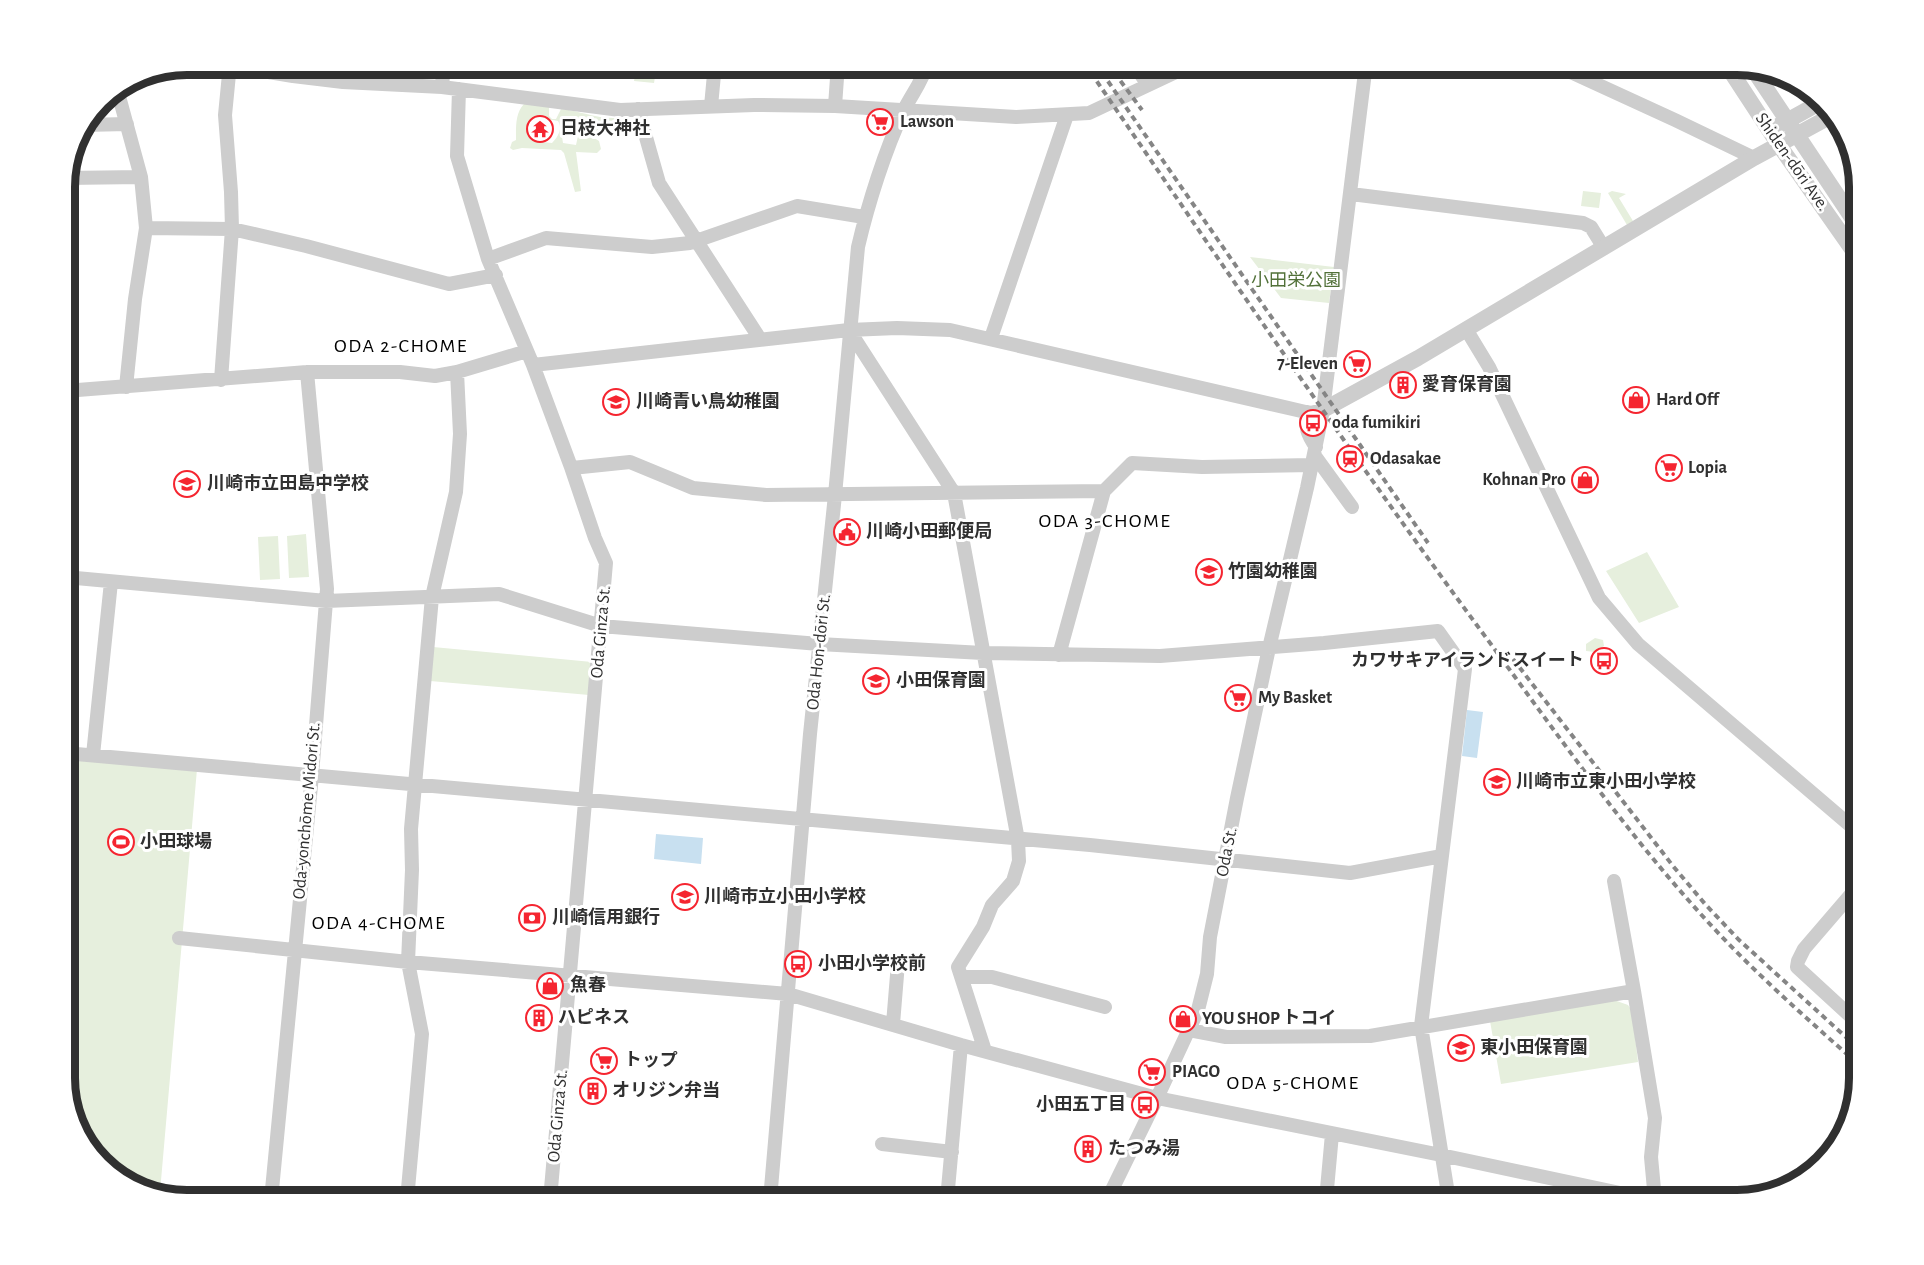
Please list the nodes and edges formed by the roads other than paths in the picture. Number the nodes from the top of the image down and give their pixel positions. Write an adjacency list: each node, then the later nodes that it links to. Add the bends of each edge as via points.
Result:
1 (226, 75): 36 (street)
2 (295, 75): 14 (street, via 343,82)
3 (443, 75): 14 (street)
4 (714, 75): 17 (street)
5 (837, 75): 18 (street)
6 (923, 75): 21 (street, Oda Hon-dōri St.)
7 (1141, 75): 13 (street)
8 (1170, 75): 13 (street)
9 (1365, 75): 32 (street, Oda St.)
10 (1577, 75): 29 (street)
11 (1733, 75): 28 (street, Shiden-dōri Ave.)
12 (1758, 77): 24 (street, Shiden-dōri Ave.)
13 (1148, 86): 22 (street, via 1103,108)
14 (442, 87): 15 (street)
15 (459, 89): 20 (street, via 599,108); 40 (street, Oda Ginza St., via 457,156)
16 (119, 98): 25 (street)
17 (711, 106): 18 (street); 20 (street)
18 (834, 106): 21 (street)
19 (1814, 106): 24 (street)
20 (638, 109): 37 (street, via 659,183)
21 (904, 111): 22 (street); 34 (street, Oda Hon-dōri St.)
22 (1067, 116): 44 (street)
23 (1826, 119): 27 (street)
24 (1787, 121): 27 (street, Shiden-dōri Ave.); 28 (street)
25 (127, 124): 26 (street); 30 (street)
26 (94, 125)
27 (1797, 136): 28 (street); 33 (street, Shiden-dōri Ave.)
28 (1774, 138): 29 (street); 38 (street, Shiden-dōri Ave.)
29 (1754, 158): 39 (street)
30 (141, 177): 31 (street); 35 (street)
31 (75, 178)
32 (1351, 194): 39 (street, via 1583,223 1591,226); 53 (street, Oda St.)
33 (1849, 212)
34 (864, 217): 37 (street, via 797,206); 43 (street, Oda Hon-dōri St.)
35 (146, 228): 36 (street); 51 (street)
36 (232, 229): 41 (street, via 449,284); 50 (street)
37 (697, 242): 40 (street, via 652,247 546,238); 45 (street)
38 (1849, 244)
39 (1604, 248): 42 (street)
40 (488, 259): 41 (street, Oda Ginza St.)
41 (496, 274): 46 (street, Oda Ginza St.)
42 (1466, 329): 53 (street); 75 (street, via 1489,367 1599,598 1619,624)
43 (849, 330): 44 (street, via 950,330); 45 (street); 57 (street); 58 (street, Oda Hon-dōri St.)
44 (992, 338): 53 (street)
45 (760, 339): 47 (street)
46 (527, 351): 47 (street, Oda Ginza St.); 49 (street)
47 (533, 365): 55 (street, Oda Ginza St.)
48 (307, 372): 49 (street, via 435,376); 50 (street); 63 (street, Oda-yonchōme Midori St.)
49 (457, 372): 62 (street, via 460,434 456,492)
50 (221, 380): 51 (street)
51 (126, 387): 52 (street)
52 (75, 390)
53 (1315, 411): 54 (street, Oda St.)
54 (1314, 456): 56 (street, via 1202,466 1132,463); 59 (street); 66 (street, Oda St.)
55 (572, 468): 58 (street, via 630,462 703,489 766,495); 64 (street, Oda Ginza St., via 606,563)
56 (1104, 491): 57 (street); 68 (street)
57 (954, 493): 58 (street); 67 (street)
58 (835, 495): 65 (street, Oda Hon-dōri St.)
59 (1353, 507)
60 (75, 578): 61 (street)
61 (111, 582): 63 (street); 70 (street)
62 (432, 597): 63 (street); 64 (street, via 499,594); 72 (street)
63 (326, 601): 71 (street, Oda-yonchōme Midori St.)
64 (601, 626): 65 (street); 73 (street, Oda Ginza St.)
65 (819, 644): 67 (street); 74 (street, Oda Hon-dōri St.)
66 (1269, 648): 68 (street, via 1160,656); 77 (street, via 1438,631 1465,669); 78 (street, Oda St.)
67 (983, 653): 68 (street); 76 (street)
68 (1059, 655)
69 (75, 754): 70 (street)
70 (93, 756): 71 (street)
71 (312, 775): 72 (street); 82 (street, Oda-yonchōme Midori St.)
72 (415, 785): 73 (street); 83 (street)
73 (585, 801): 74 (street); 85 (street, Oda Ginza St.)
74 (803, 818): 76 (street); 88 (street, Oda Hon-dōri St.)
75 (1849, 824)
76 (1018, 840): 78 (street); 86 (street, via 1019,861 1013,881 992,905 958,967)
77 (1442, 856): 78 (street, via 1350,873); 92 (street)
78 (1226, 859): 93 (street, Oda St., via 1210,934 1207,974)
79 (1614, 881): 87 (street)
80 (1849, 898): 90 (street, via 1804,950 1797,967)
81 (179, 938): 82 (street)
82 (294, 951): 83 (street); 101 (street, Oda-yonchōme Midori St.)
83 (408, 962): 85 (street); 102 (street, via 422,1034)
84 (898, 963): 91 (street)
85 (571, 975): 88 (street); 103 (street, Oda Ginza St.)
86 (962, 977): 89 (street, via 992,977); 95 (street)
87 (1634, 991): 92 (street); 110 (street, via 1655,1118 1651,1157)
88 (788, 994): 91 (street); 104 (street, Oda Hon-dōri St.)
89 (1105, 1007)
90 (1849, 1014)
91 (893, 1024): 94 (street)
92 (1421, 1026): 93 (street, via 1370,1036 1226,1037); 100 (street)
93 (1189, 1030): 96 (street, Oda St.)
94 (961, 1045): 95 (street); 99 (street)
95 (985, 1051): 96 (street)
96 (1158, 1098): 97 (street); 106 (street, Oda St.)
97 (1332, 1134): 100 (street); 107 (street)
98 (882, 1144): 99 (street)
99 (951, 1152): 105 (street)
100 (1441, 1155): 108 (street); 109 (street)
101 (273, 1190)
102 (408, 1190)
103 (551, 1190)
104 (771, 1190)
105 (948, 1190)
106 (1112, 1190)
107 (1327, 1190)
108 (1447, 1190)
109 (1607, 1190)
110 (1653, 1190)

